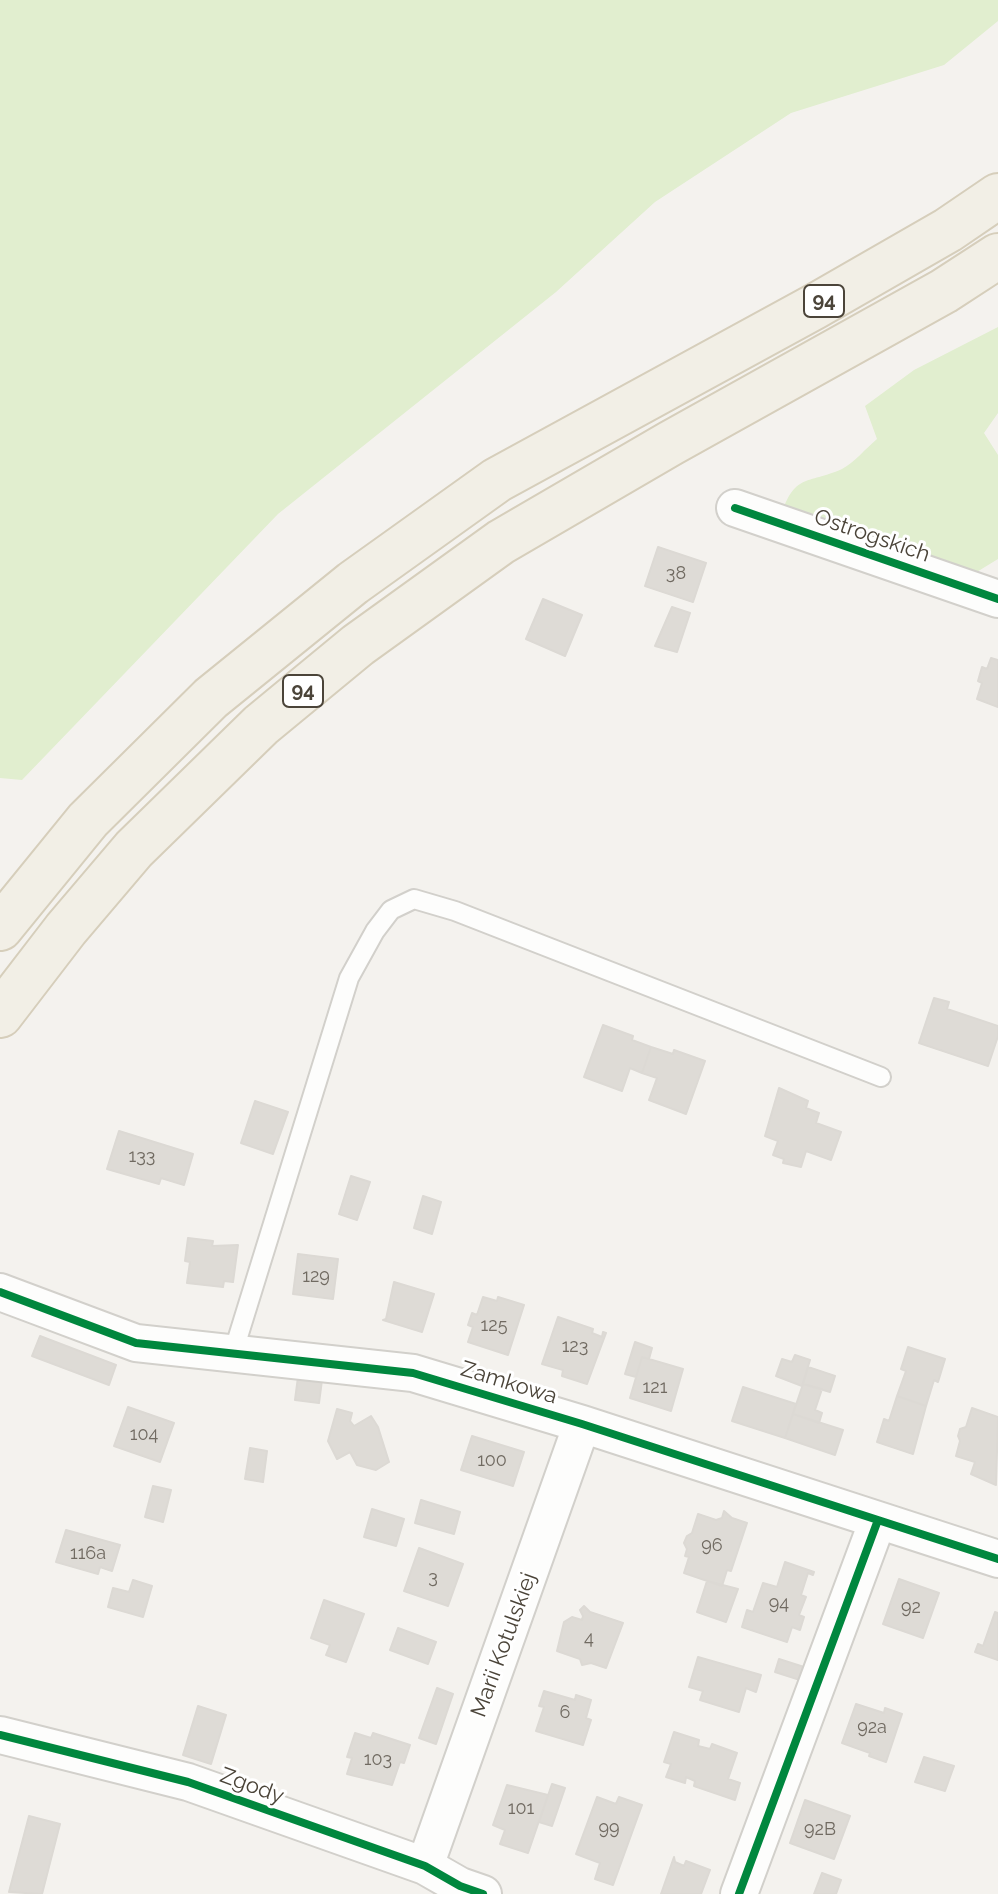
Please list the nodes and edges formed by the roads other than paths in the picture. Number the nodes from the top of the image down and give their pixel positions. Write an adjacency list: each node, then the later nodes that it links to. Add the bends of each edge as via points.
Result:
1 (998, 196): 5 (main road, 94, via 814,307 497,480 353,583 211,698 88,820)
2 (998, 256): 6 (main road, 94, via 501,542 358,645 261,725 134,849)
3 (735, 508): 4 (street, Ostrogskich)
4 (998, 599)
5 (0, 928)
6 (0, 1015)
7 (881, 1077): 9 (lane, via 414,899 391,910 349,978)
8 (0, 1292): 9 (street, Zamkowa, via 136,1343)
9 (233, 1353): 10 (street, Zamkowa, via 413,1373)
10 (582, 1424): 11 (street, Zamkowa); 14 (street, Marii Kotulskiej)
11 (878, 1520): 12 (street, Zamkowa); 16 (street)
12 (998, 1559)
13 (0, 1735): 14 (street, Zgody, via 188,1782)
14 (425, 1866): 15 (street, Zgody)
15 (483, 1894)
16 (739, 1894)

